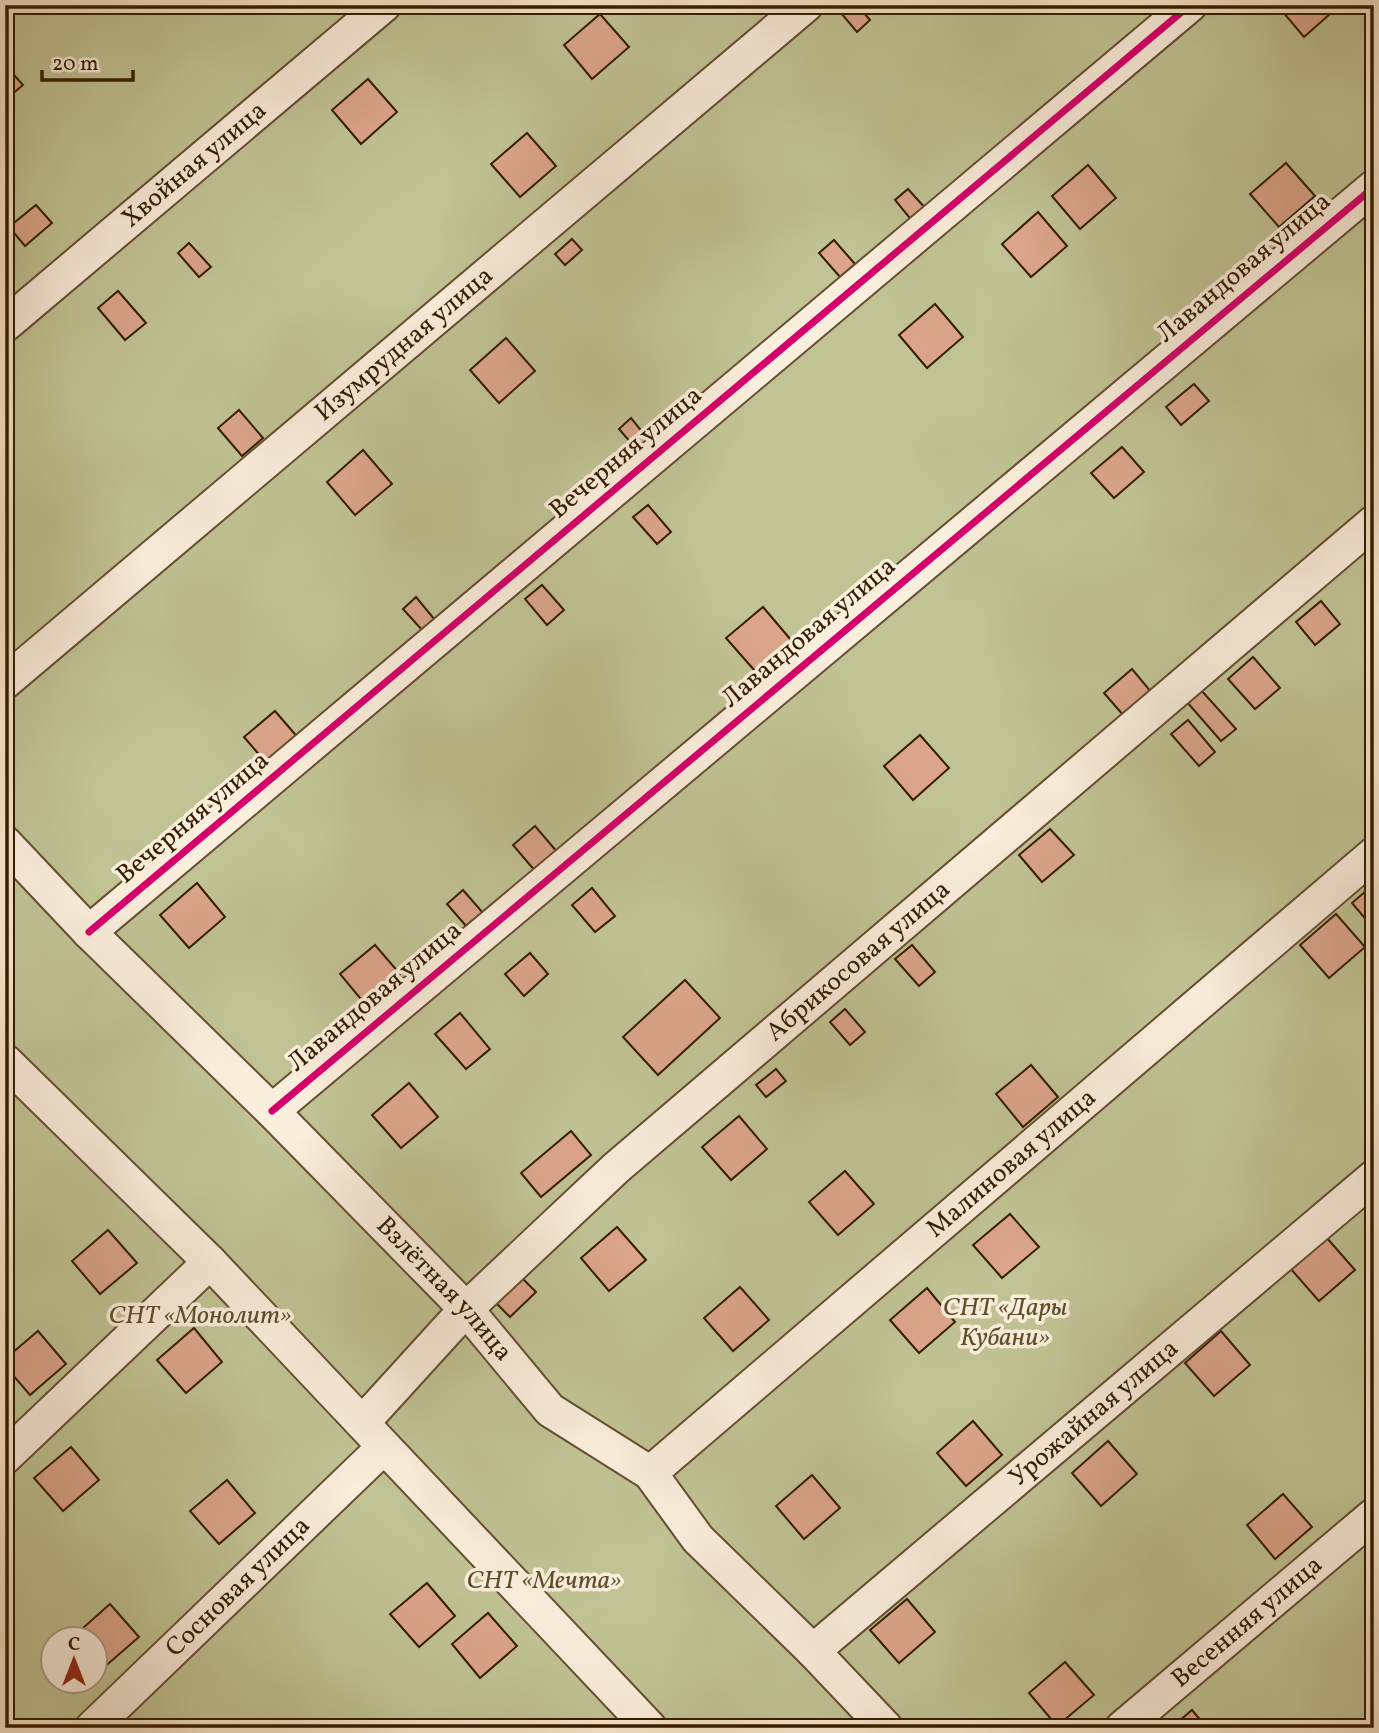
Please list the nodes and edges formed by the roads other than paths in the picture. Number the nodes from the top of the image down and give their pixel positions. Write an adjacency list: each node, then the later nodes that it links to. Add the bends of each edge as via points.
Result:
1 (384, 5): 5 (street, Хвойная улица)
2 (806, 5): 7 (street, Изумрудная улица)
3 (1191, 5): 10 (street, Вечерняя улица)
4 (1374, 187): 12 (street, Лавандовая улица)
5 (5, 325)
6 (1374, 522): 15 (street, Абрикосовая улица, via 616,1168)
7 (5, 682)
8 (5, 844): 10 (street, Взлётная улица)
9 (1374, 854): 19 (street, Малиновая улица)
10 (89, 932): 12 (street, Взлётная улица)
11 (9, 1072): 14 (street)
12 (272, 1111): 15 (street, Взлётная улица)
13 (1374, 1177): 21 (street, Урожайная улица)
14 (210, 1262): 16 (street); 18 (street)
15 (467, 1309): 16 (street, Абрикосовая улица); 19 (street, Взлётная улица, via 550,1410)
16 (364, 1421): 17 (street)
17 (384, 1447): 22 (street, Сосновая улица); 23 (street)
18 (5, 1457)
19 (650, 1473): 21 (street, Взлётная улица, via 698,1539)
20 (1374, 1515): 25 (street, Весенняя улица)
21 (813, 1651): 24 (street, Взлётная улица)
22 (92, 1728)
23 (650, 1728)
24 (886, 1728)
25 (1122, 1728)

